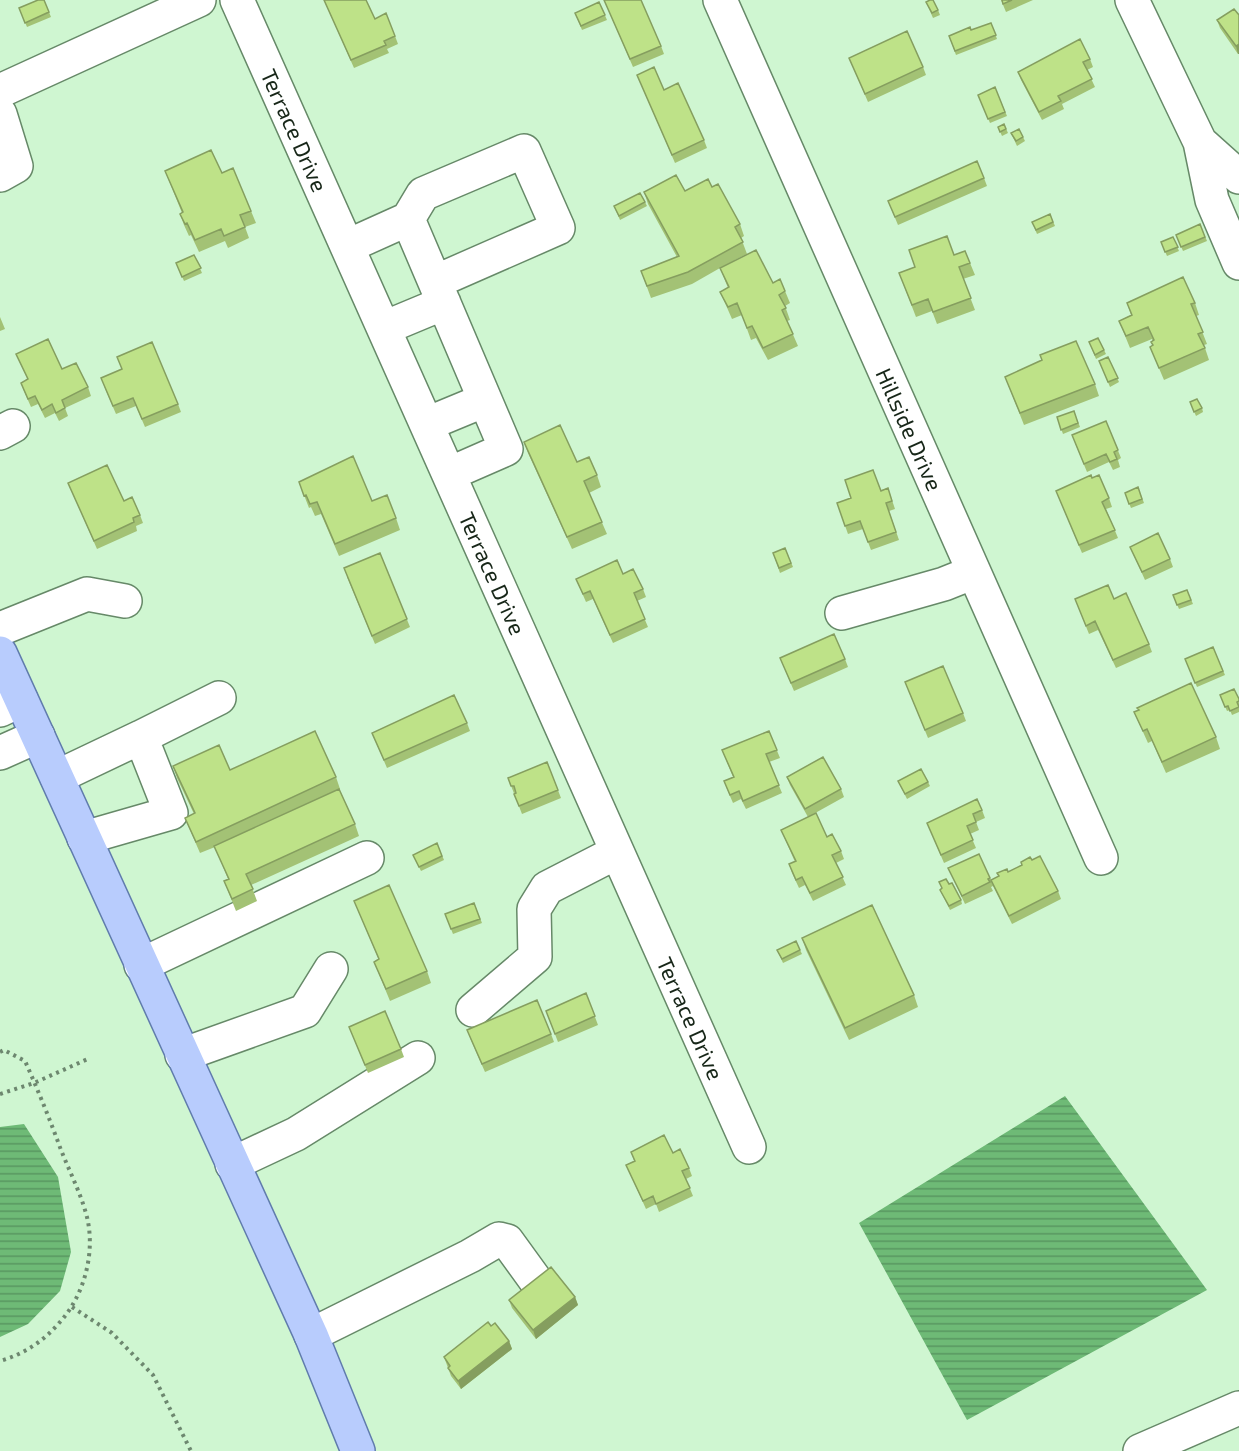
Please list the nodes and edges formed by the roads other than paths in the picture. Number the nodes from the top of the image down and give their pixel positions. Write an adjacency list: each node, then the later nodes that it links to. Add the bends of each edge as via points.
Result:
1 (199, 0): 5 (street)
2 (237, 0): 11 (street, Terrace Drive)
3 (720, 0): 18 (street, Hillside Drive)
4 (1132, 0): 7 (street)
5 (0, 91)
6 (0, 114): 8 (street, via 16,166)
7 (1200, 142): 9 (street); 12 (street, via 1212,200)
8 (0, 175)
9 (1239, 177)
10 (408, 219): 11 (street); 13 (street); 13 (street, via 423,194 524,151 558,228)
11 (348, 246): 14 (street, Terrace Drive)
12 (1239, 263)
13 (440, 293): 14 (street); 15 (street)
14 (384, 328): 16 (street, Terrace Drive)
15 (485, 400): 16 (street); 17 (street, via 506,449)
16 (427, 424): 17 (street, Terrace Drive)
17 (449, 474): 30 (street, Terrace Drive)
18 (974, 572): 20 (street); 32 (street, Hillside Drive)
19 (125, 601): 21 (street, via 87,594)
20 (842, 613)
21 (0, 629)
22 (0, 653): 24 (main road)
23 (219, 698): 26 (street)
24 (10, 705): 25 (main road)
25 (38, 736): 27 (street); 28 (main road)
26 (141, 737): 28 (street); 29 (street, via 171,813)
27 (0, 753)
28 (57, 777): 29 (main road)
29 (84, 838): 33 (main road)
30 (617, 852): 35 (street, via 547,888 534,909 535,957); 38 (street, Terrace Drive)
31 (367, 858): 33 (street)
32 (1101, 858)
33 (141, 965): 36 (main road)
34 (331, 969): 36 (street, via 305,1011)
35 (473, 1010)
36 (182, 1055): 39 (main road)
37 (418, 1058): 39 (street, via 296,1134)
38 (749, 1147)
39 (232, 1164): 41 (main road)
40 (536, 1281): 41 (street, via 507,1242 499,1239)
41 (311, 1335): 43 (main road)
42 (1239, 1408): 44 (street)
43 (358, 1451)
44 (1140, 1451)

